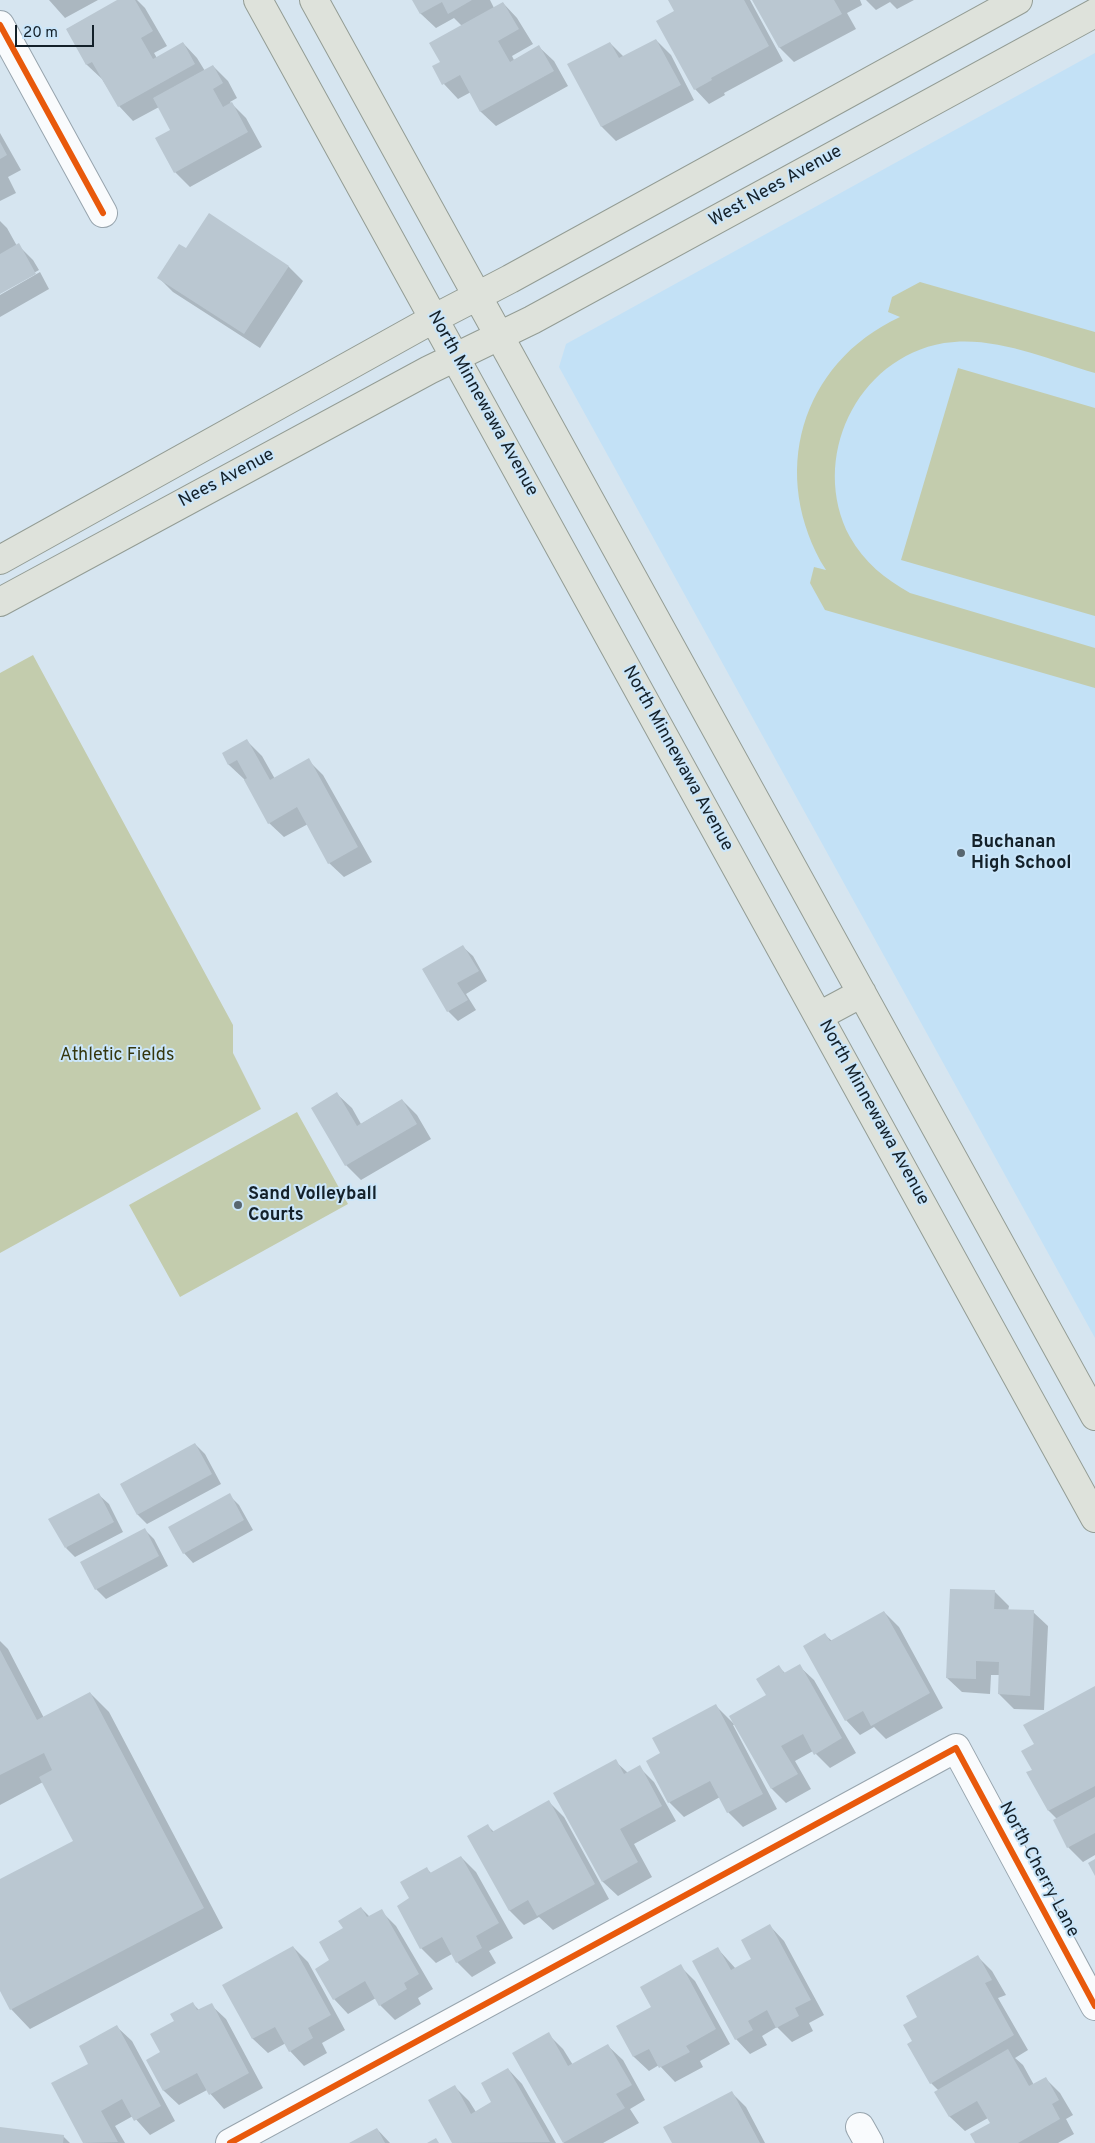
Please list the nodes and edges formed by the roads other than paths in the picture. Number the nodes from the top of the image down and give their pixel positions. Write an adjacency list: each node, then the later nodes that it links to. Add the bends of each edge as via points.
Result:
1 (258, 0): 8 (main road, North Minnewawa Avenue)
2 (314, 0): 7 (main road)
3 (1018, 0): 7 (main road)
4 (1095, 13): 9 (main road, West Nees Avenue)
5 (0, 25): 6 (street)
6 (103, 213)
7 (478, 295): 8 (main road); 9 (main road)
8 (435, 318): 10 (main road, North Minnewawa Avenue); 11 (main road)
9 (500, 336): 10 (main road, West Nees Avenue); 13 (main road)
10 (456, 357): 12 (main road, Nees Avenue); 14 (main road, North Minnewawa Avenue)
11 (0, 560)
12 (0, 602)
13 (862, 993): 14 (main road); 15 (main road)
14 (819, 1016): 16 (main road, North Minnewawa Avenue)
15 (1095, 1416)
16 (1095, 1518)
17 (1095, 2006): 18 (street, North Cherry Lane, via 956,1748)
18 (230, 2143)

